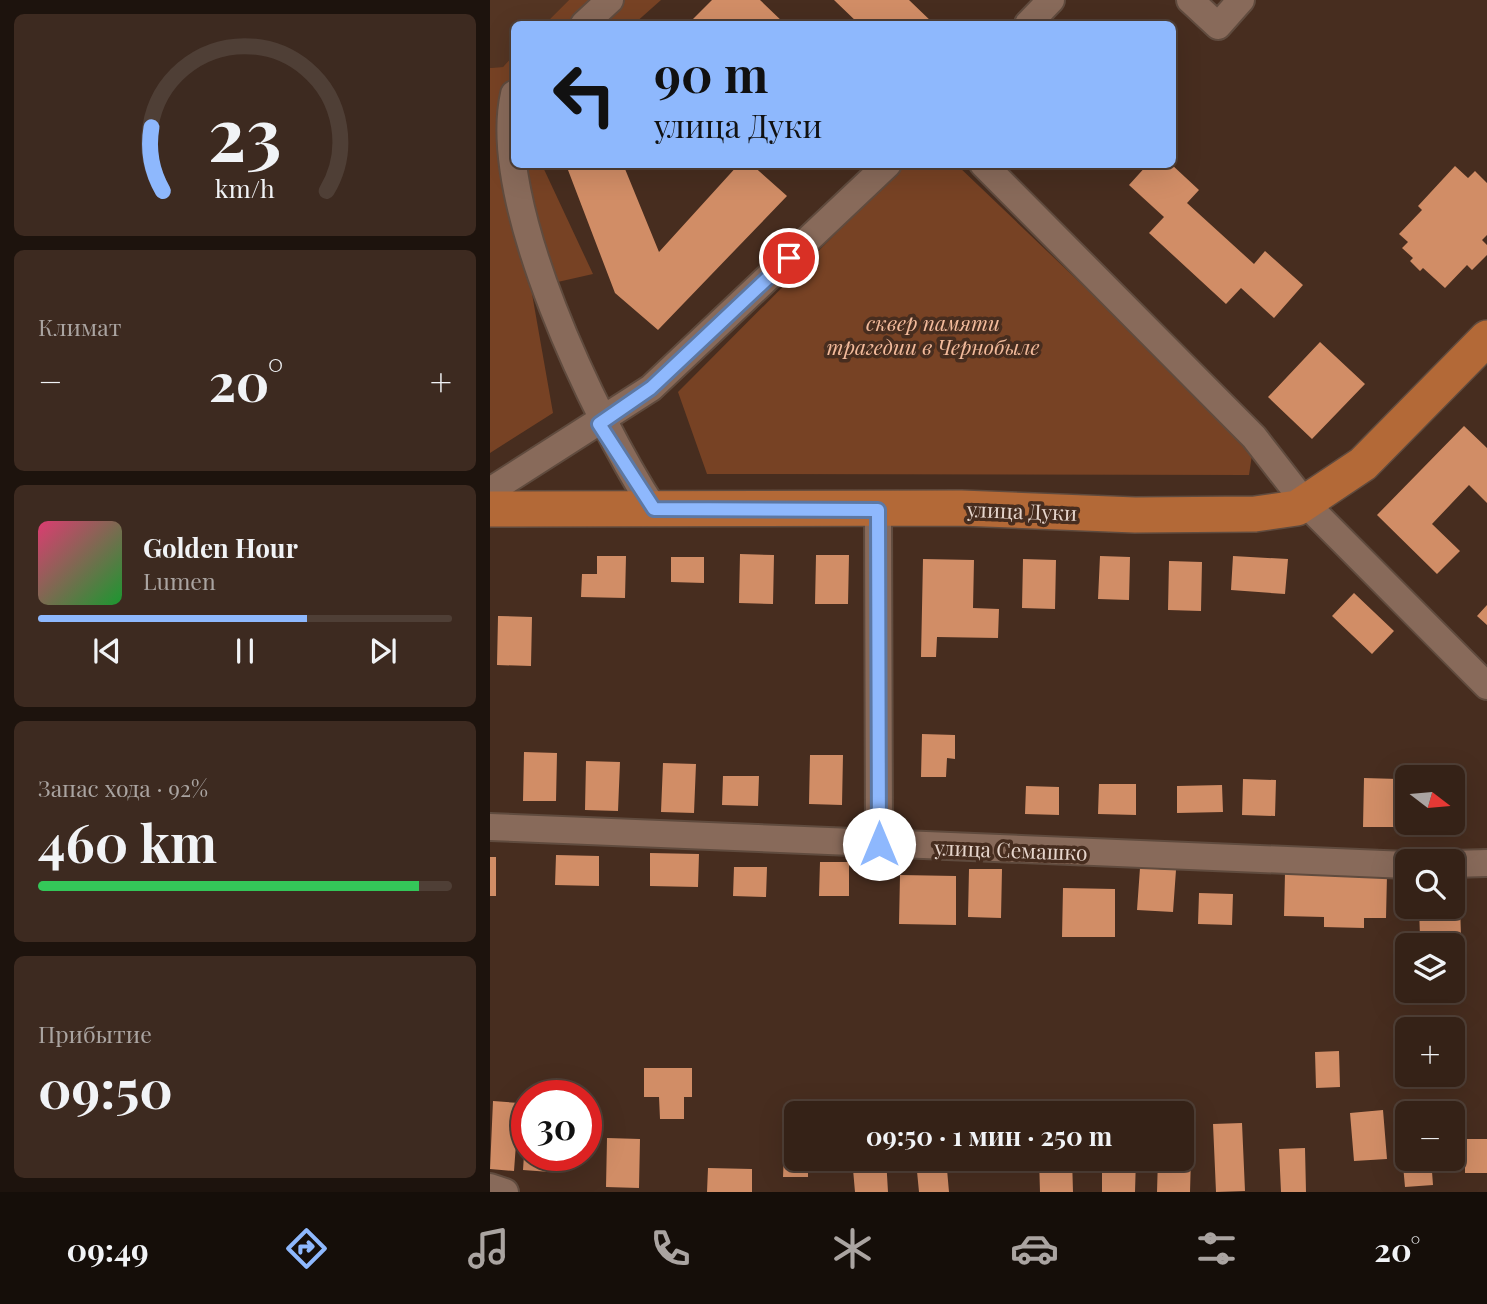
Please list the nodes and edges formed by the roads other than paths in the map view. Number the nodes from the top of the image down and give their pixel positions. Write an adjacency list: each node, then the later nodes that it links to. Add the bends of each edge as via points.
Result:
1 (610, 0): 5 (street)
2 (1051, 0): 6 (street)
3 (1190, 0): 4 (street, via 1218,26)
4 (1241, 0)
5 (587, 21)
6 (1031, 21)
7 (511, 99): 11 (street, via 504,110 500,137 503,211 566,370)
8 (884, 168): 11 (street, via 651,388)
9 (987, 168): 13 (street, via 1254,437)
10 (1487, 338): 13 (main road, улица Дуки, via 1363,464)
11 (599, 424): 12 (street); 15 (street)
12 (490, 491)
13 (1306, 505): 16 (main road, улица Дуки, via 1255,514); 17 (street)
14 (490, 509): 15 (main road, улица Дуки)
15 (654, 509): 16 (main road, улица Дуки)
16 (878, 510): 19 (street)
17 (1487, 687)
18 (490, 827): 19 (street, улица Семашко)
19 (879, 844): 22 (street, улица Семашко)
20 (1487, 863): 21 (street)
21 (1465, 864)
22 (1395, 866)
23 (490, 1187): 24 (street)
24 (505, 1192)

